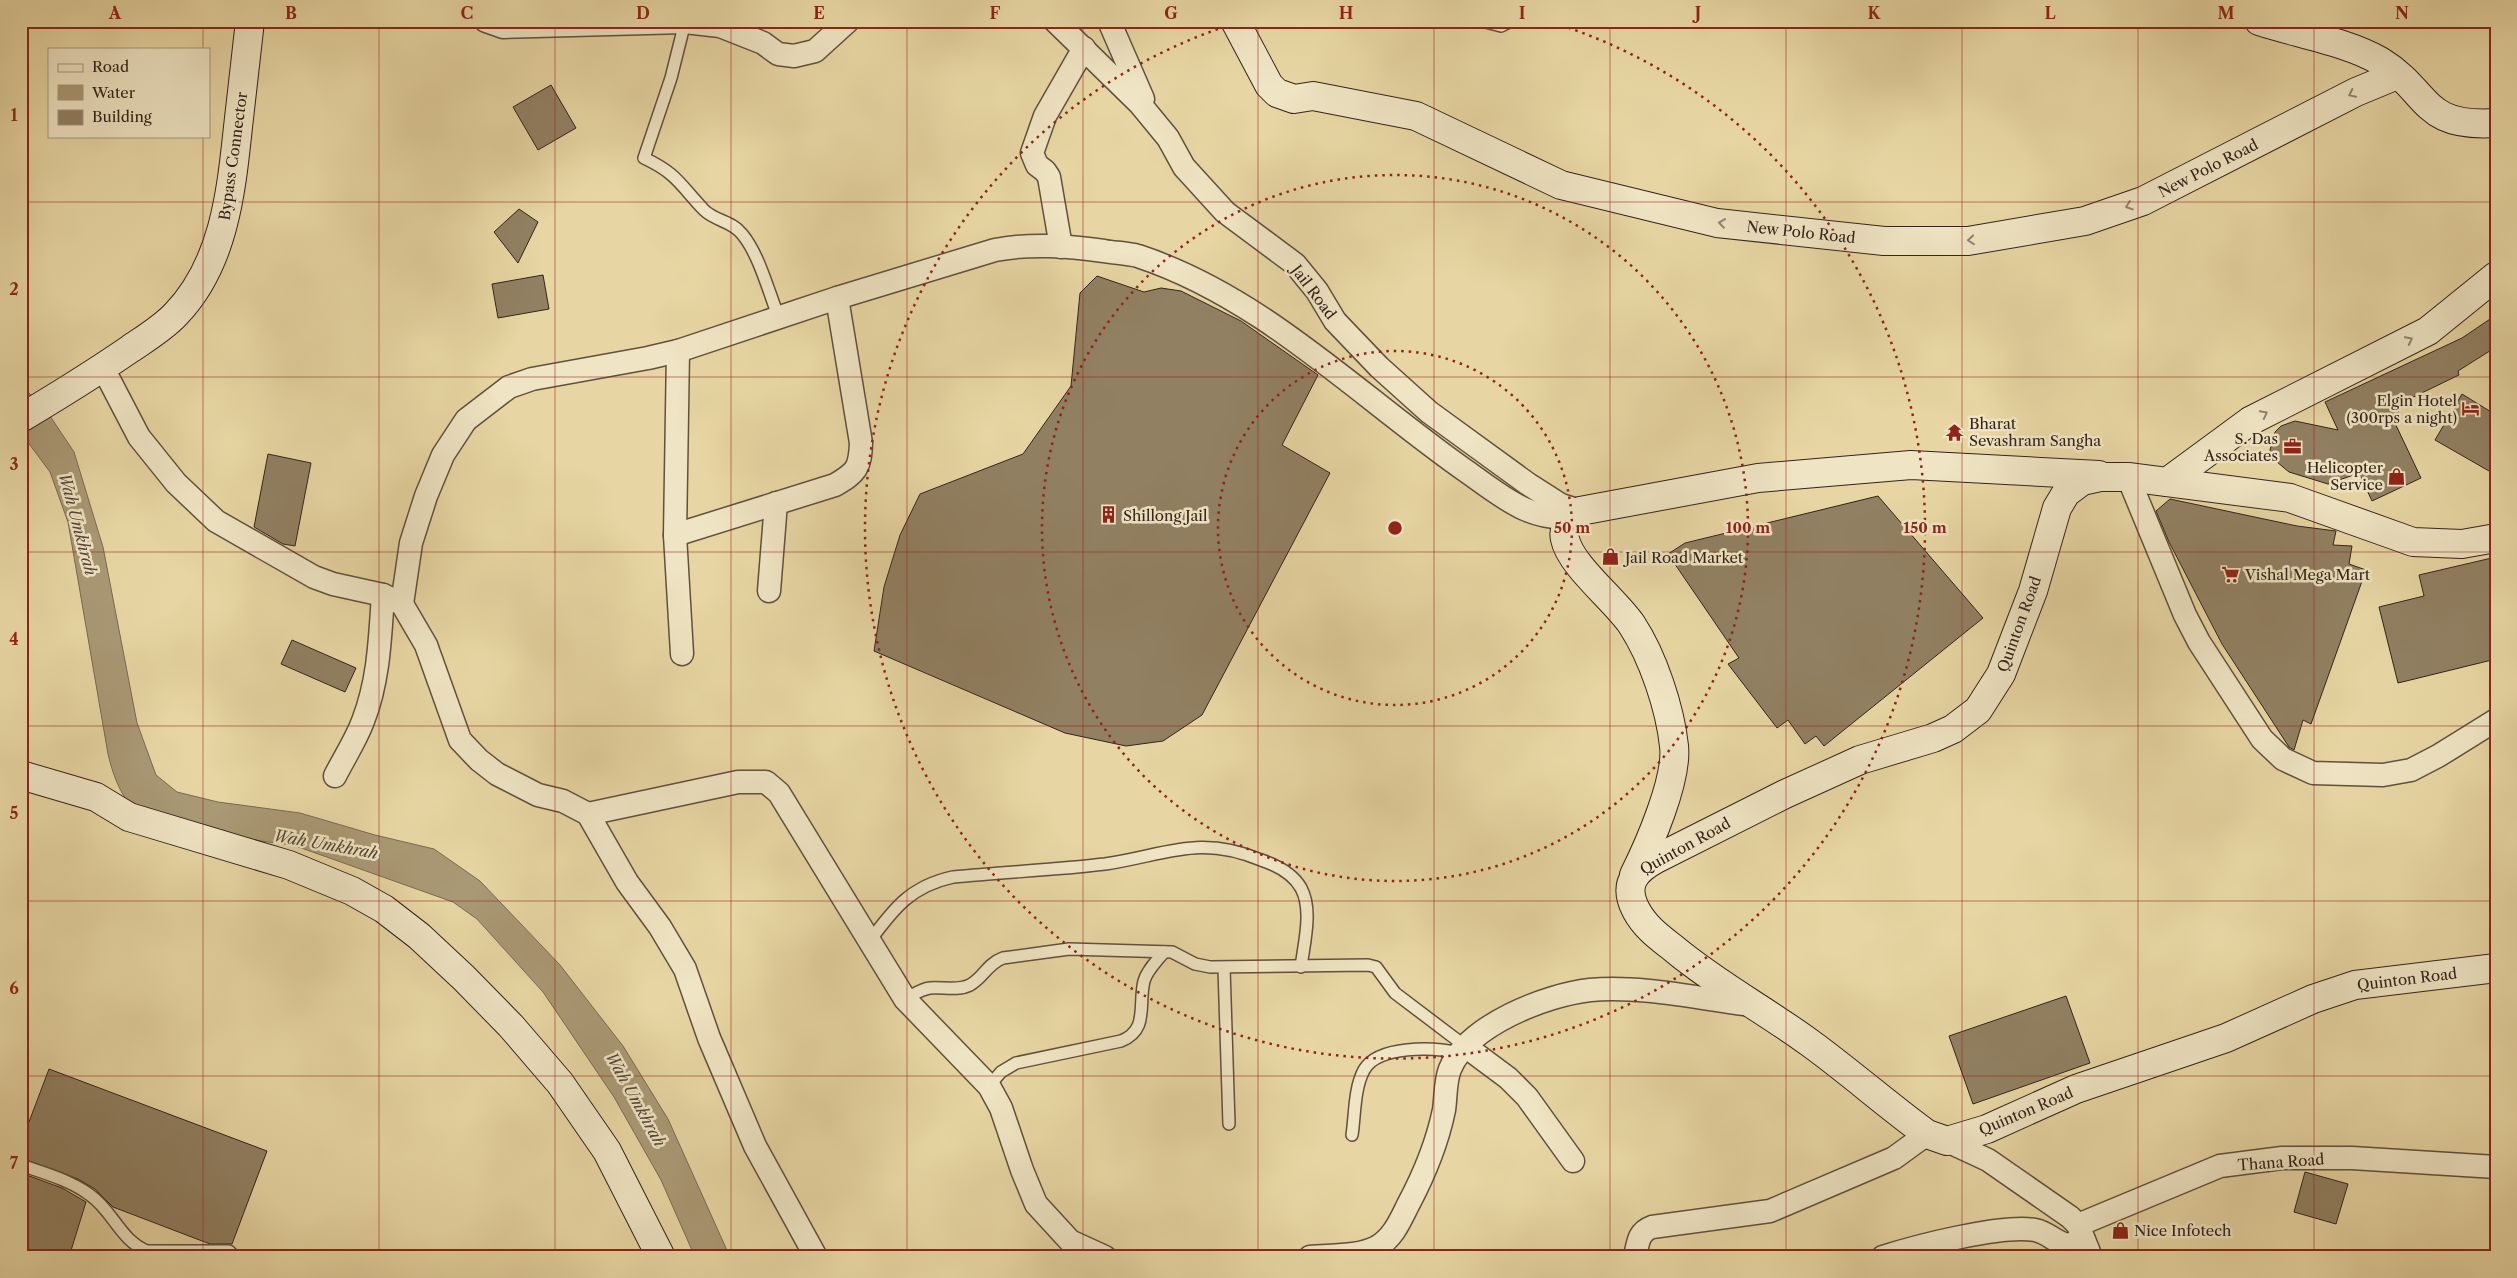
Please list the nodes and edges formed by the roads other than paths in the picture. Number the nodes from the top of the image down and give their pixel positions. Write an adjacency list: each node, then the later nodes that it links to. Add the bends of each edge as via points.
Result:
1 (250, 21): 20 (street, Bypass Connector, via 225,220 214,254 197,288 175,316)
2 (486, 21): 10 (street, via 503,27)
3 (848, 21): 10 (street, via 814,51 794,56 778,54 763,43 720,26)
4 (1055, 21): 11 (street, Jail Road)
5 (1108, 21): 13 (street)
6 (1235, 21): 12 (street, New Polo Road, one-way to 6, via 2356,92 2143,201 2085,221 1968,241 1884,241 1717,223 1561,185 1416,116 1313,96 1294,99 1285,96 1269,85)
7 (1482, 21): 8 (lane, via 1501,26)
8 (1511, 21)
9 (2259, 21): 12 (street, via 2350,48 2379,61)
10 (685, 22): 18 (lane, via 644,158 671,173 707,212 730,222 743,234)
11 (1084, 48): 13 (street, Jail Road); 15 (street, via 1045,116 1032,152 1037,165 1049,177)
12 (2397, 75): 14 (street, via 2428,106 2446,118 2475,124)
13 (1150, 116): 25 (street, Jail Road, via 1168,138 1184,167 1204,189 1225,212 1295,264 1318,291 1335,321 1379,367 1429,412 1528,484)
14 (2496, 123)
15 (1061, 247): 17 (street, via 1020,245 995,250); 25 (street, via 1136,256 1215,290 1283,333 1448,459 1517,506 1542,517 1561,518)
16 (2496, 276): 23 (street, one-way to 16, via 2250,421 2428,331)
17 (837, 298): 18 (street); 24 (street, via 861,443 860,461 854,474 835,485)
18 (779, 318): 19 (street)
19 (678, 351): 26 (street); 29 (street, via 532,379 509,387 466,420 443,455 426,496)
20 (93, 374): 21 (street, Bypass Connector); 29 (street, via 176,483 216,521 314,577)
21 (21, 418)
22 (2125, 477): 23 (street, Quinton Road); 25 (street, via 1911,464 1758,478); 31 (street, via 2199,642 2262,739 2283,759 2313,773 2383,775 2411,770); 35 (street, Quinton Road, via 2082,481 2066,493 2057,508 2032,591 2001,674 1978,710 1953,729 1860,760 1785,794 1642,867)
23 (2167, 482): 27 (street, Quinton Road, via 2290,498 2413,542 2462,544)
24 (776, 503): 26 (street); 28 (street)
25 (1577, 513): 35 (street, via 1566,528 1566,544 1584,571 1632,626 1647,653 1667,709 1675,748 1669,785)
26 (675, 535): 30 (street)
27 (2496, 538)
28 (769, 591)
29 (393, 600): 33 (street, via 363,723); 34 (street, via 426,645 460,740 497,774 538,795 564,801)
30 (682, 654)
31 (2496, 720)
32 (21, 775): 54 (street, via 96,797 138,820 289,865 352,891 391,914 464,978 560,1083 607,1151)
33 (335, 776)
34 (588, 814): 36 (street, via 738,782 766,782 779,793); 55 (street, via 627,882 685,969 709,1038 755,1146)
35 (1633, 876): 42 (street, Quinton Road, via 1631,889 1636,909 1649,928 1699,970)
36 (869, 942): 38 (lane, via 890,913 914,890 933,881 1105,864 1185,847 1217,847 1270,863 1291,876 1301,889 1307,908); 41 (street)
37 (1164, 952): 39 (lane, via 1172,952 1195,964); 41 (lane, via 1069,949 1003,958 986,968 980,978 968,986 924,989); 44 (lane, via 1144,979 1139,1026 1132,1037 1016,1063 1001,1072)
38 (1301, 967): 39 (lane); 43 (lane, via 1376,967 1395,993)
39 (1224, 968): 45 (lane)
40 (2496, 968): 47 (street, Quinton Road, via 2355,985 2313,999 2226,1038 2076,1090 2008,1121)
41 (905, 999): 44 (street)
42 (1753, 1005): 43 (street, via 1615,988 1588,990 1561,995 1516,1012 1476,1035); 47 (street, Quinton Road, via 1809,1042)
43 (1462, 1049): 46 (lane, via 1428,1048 1372,1060 1364,1070 1360,1084); 48 (street, via 1508,1078 1527,1097); 52 (street, via 1449,1071 1444,1111 1426,1172 1394,1233)
44 (989, 1086): 56 (street, via 1001,1108 1036,1204 1070,1241)
45 (1229, 1124)
46 (1352, 1135)
47 (1937, 1137): 51 (street, via 1988,1160 2070,1217); 58 (street, via 1770,1211 1644,1230)
48 (1573, 1161)
49 (21, 1165): 53 (lane, via 90,1195 135,1246 148,1251 229,1251)
50 (2496, 1167): 51 (street, Thana Road, via 2352,1158 2282,1158 2220,1166)
51 (2076, 1244): 59 (street, via 2039,1230 2016,1229 1974,1235)
52 (1377, 1252): 57 (street)
53 (235, 1257)
54 (660, 1257)
55 (816, 1257)
56 (1105, 1257)
57 (1310, 1257)
58 (1635, 1257)
59 (1883, 1257)

